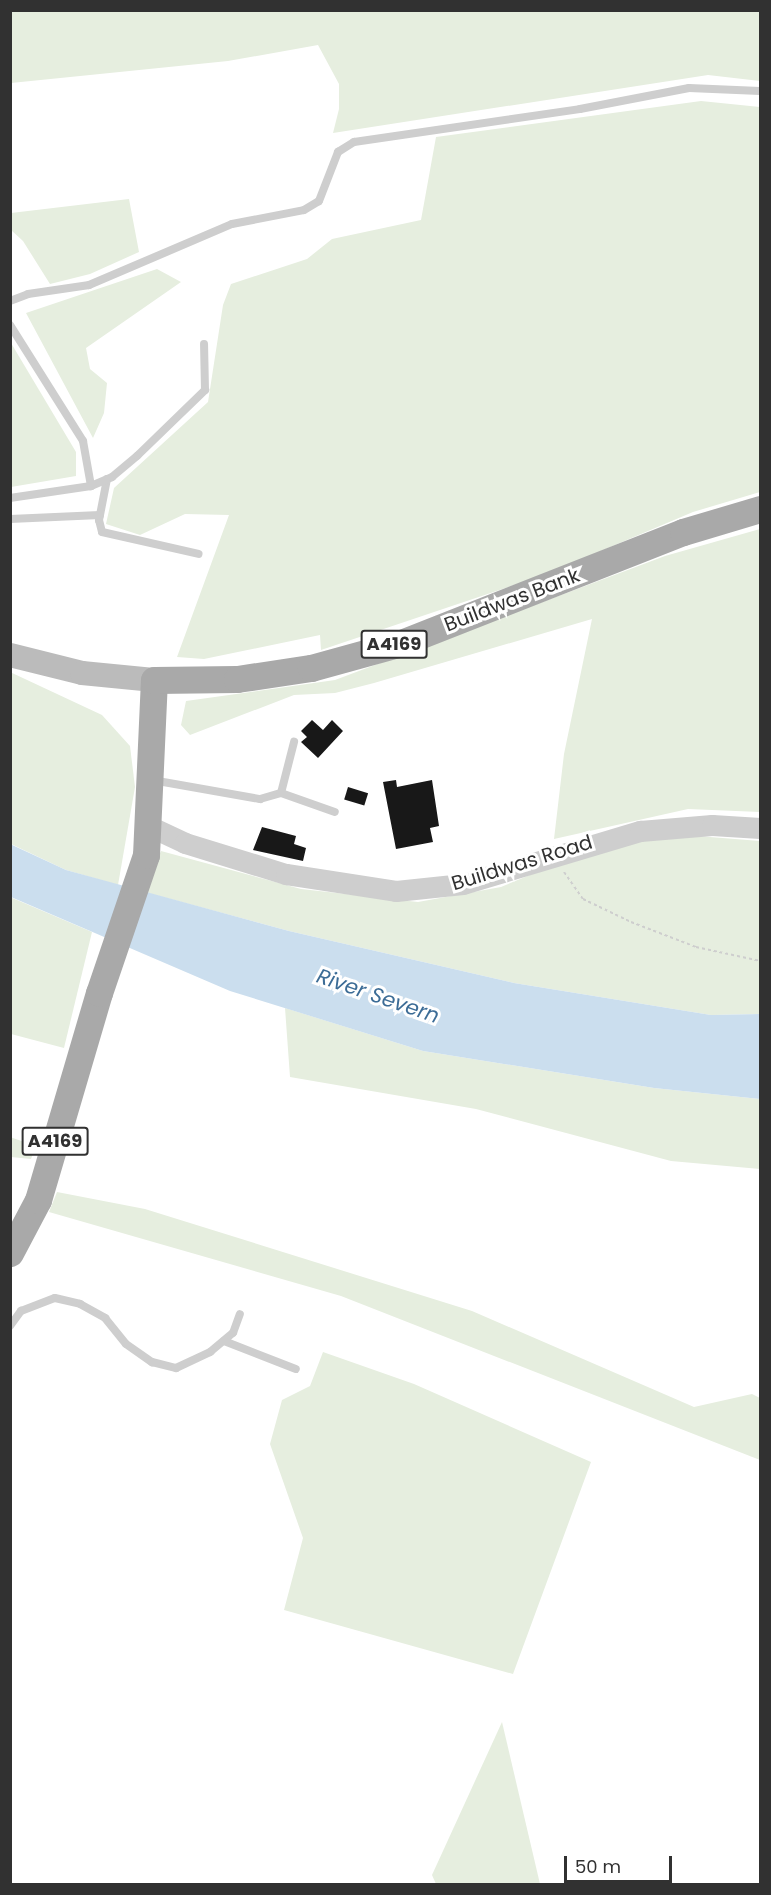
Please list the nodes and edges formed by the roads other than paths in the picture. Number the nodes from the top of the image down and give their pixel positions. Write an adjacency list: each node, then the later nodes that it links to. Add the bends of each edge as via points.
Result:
1 (760, 91): 2 (lane, via 689,88 580,109 354,142 338,152 320,201 304,210 232,224 88,285 28,294)
2 (10, 302)
3 (10, 325): 6 (lane, via 83,441)
4 (204, 344): 5 (lane, via 205,390 172,425)
5 (107, 479): 6 (lane); 9 (lane)
6 (91, 486): 7 (lane)
7 (10, 498)
8 (760, 509): 13 (main road, Buildwas Bank / A4169, via 683,532 400,643 311,668 237,679)
9 (100, 515): 10 (lane); 11 (lane, via 99,527 109,536)
10 (10, 519)
11 (199, 554)
12 (10, 655): 13 (main road, via 82,673)
13 (154, 680): 15 (main road)
14 (294, 742): 16 (lane)
15 (152, 780): 16 (lane, via 260,799); 18 (main road)
16 (281, 793): 17 (lane)
17 (334, 812)
18 (149, 826): 19 (street, Buildwas Road, via 235,860 366,890 396,891 463,884 600,840 674,826); 20 (main road, A4169, via 146,855 89,1025 38,1200)
19 (760, 828)
20 (10, 1253)
21 (240, 1314): 23 (lane, via 233,1333)
22 (10, 1326): 23 (lane, via 21,1311 55,1298 80,1304 105,1318 126,1344 152,1362 176,1368)
23 (224, 1341): 24 (lane)
24 (296, 1369)

